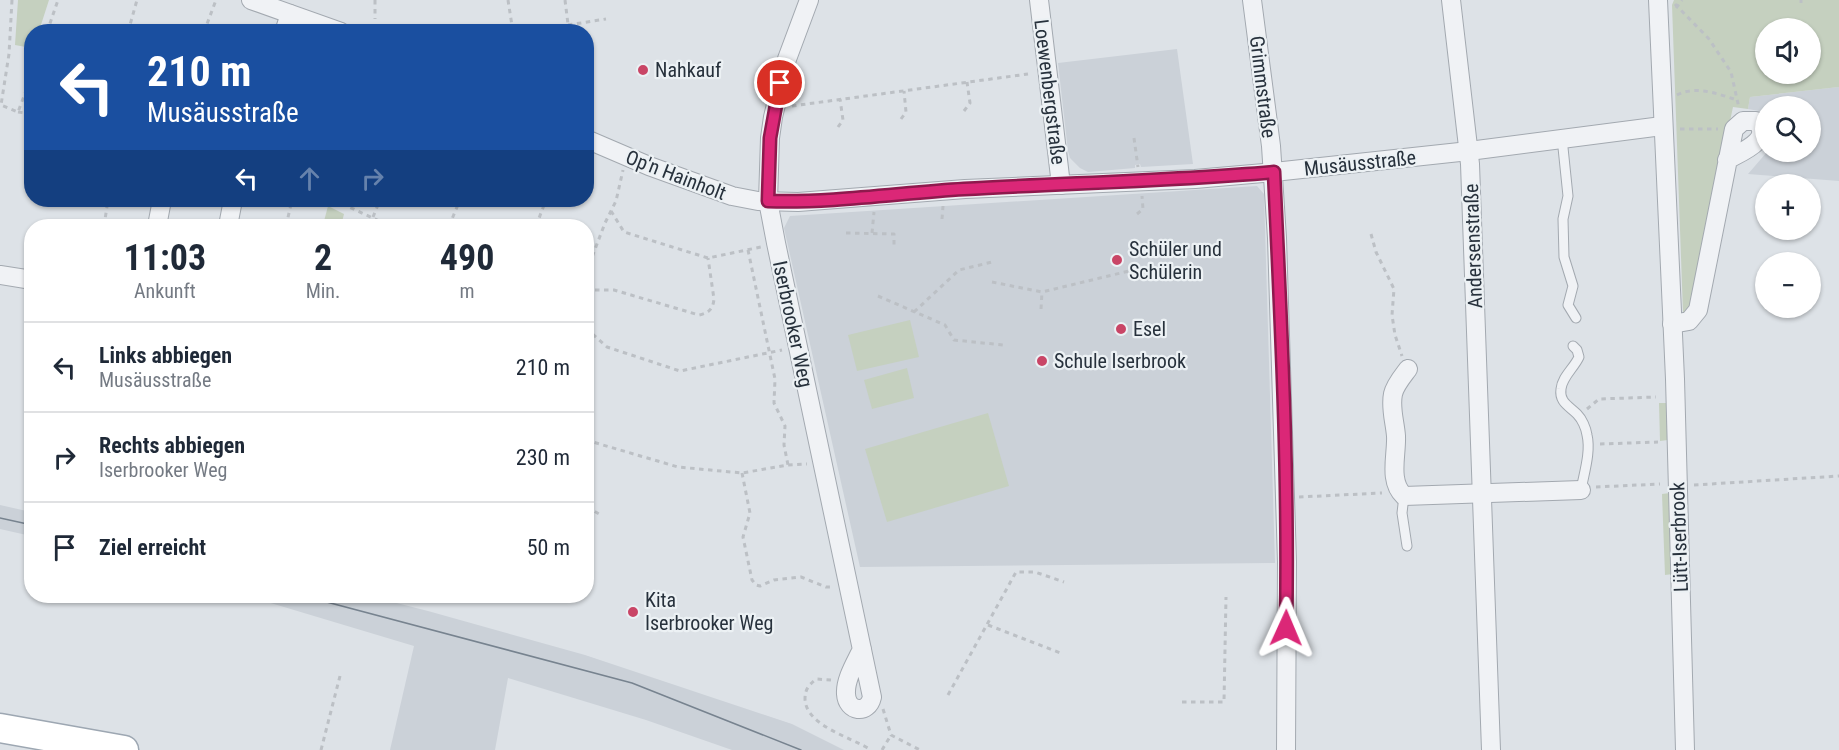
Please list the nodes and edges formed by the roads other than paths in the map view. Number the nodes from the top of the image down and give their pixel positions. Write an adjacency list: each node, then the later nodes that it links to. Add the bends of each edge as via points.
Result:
1 (251, 0): 7 (street)
2 (808, 0): 17 (street, Iserbrooker Weg, via 775,108)
3 (1039, 0): 16 (street, Loewenbergstraße)
4 (1252, 0): 15 (street, Grimmstraße)
5 (1451, 0): 13 (street, Andersenstraße)
6 (1658, 0): 10 (street, Lütt-Iserbrook)
7 (290, 14): 8 (street); 9 (street)
8 (287, 24)
9 (318, 24)
10 (1667, 127): 11 (street, Musäusstraße); 21 (street, Lütt-Iserbrook)
11 (1562, 138): 13 (street, Musäusstraße); 20 (lane, via 1568,196 1563,219 1564,257 1573,286 1568,306)
12 (594, 143): 17 (street, Op'n Hainholt, via 732,196)
13 (1469, 151): 15 (street, Musäusstraße); 26 (street, Andersenstraße)
14 (1727, 160): 14 (street, via 1759,139 1760,125 1756,121 1738,125); 21 (street, via 1698,310 1689,321)
15 (1274, 172): 16 (street, Musäusstraße); 31 (street, Grimmstraße, via 1287,540)
16 (1061, 185): 17 (street, Musäusstraße)
17 (768, 201): 28 (street, Iserbrooker Weg)
18 (0, 275): 19 (street)
19 (24, 279)
20 (1576, 318)
21 (1672, 324): 33 (street, Lütt-Iserbrook)
22 (1573, 346): 24 (lane, via 1579,357 1560,392 1567,407 1579,415 1587,434)
23 (1408, 369): 25 (street, via 1392,400 1394,466)
24 (1581, 490): 26 (street)
25 (1401, 494): 26 (street); 27 (lane)
26 (1483, 494): 32 (street, Andersenstraße)
27 (1407, 546)
28 (862, 649): 28 (street, Iserbrooker Weg, via 872,697 871,704 858,709 847,702 846,686)
29 (0, 728): 30 (main road)
30 (124, 750)
31 (1286, 750)
32 (1491, 750)
33 (1685, 750)

